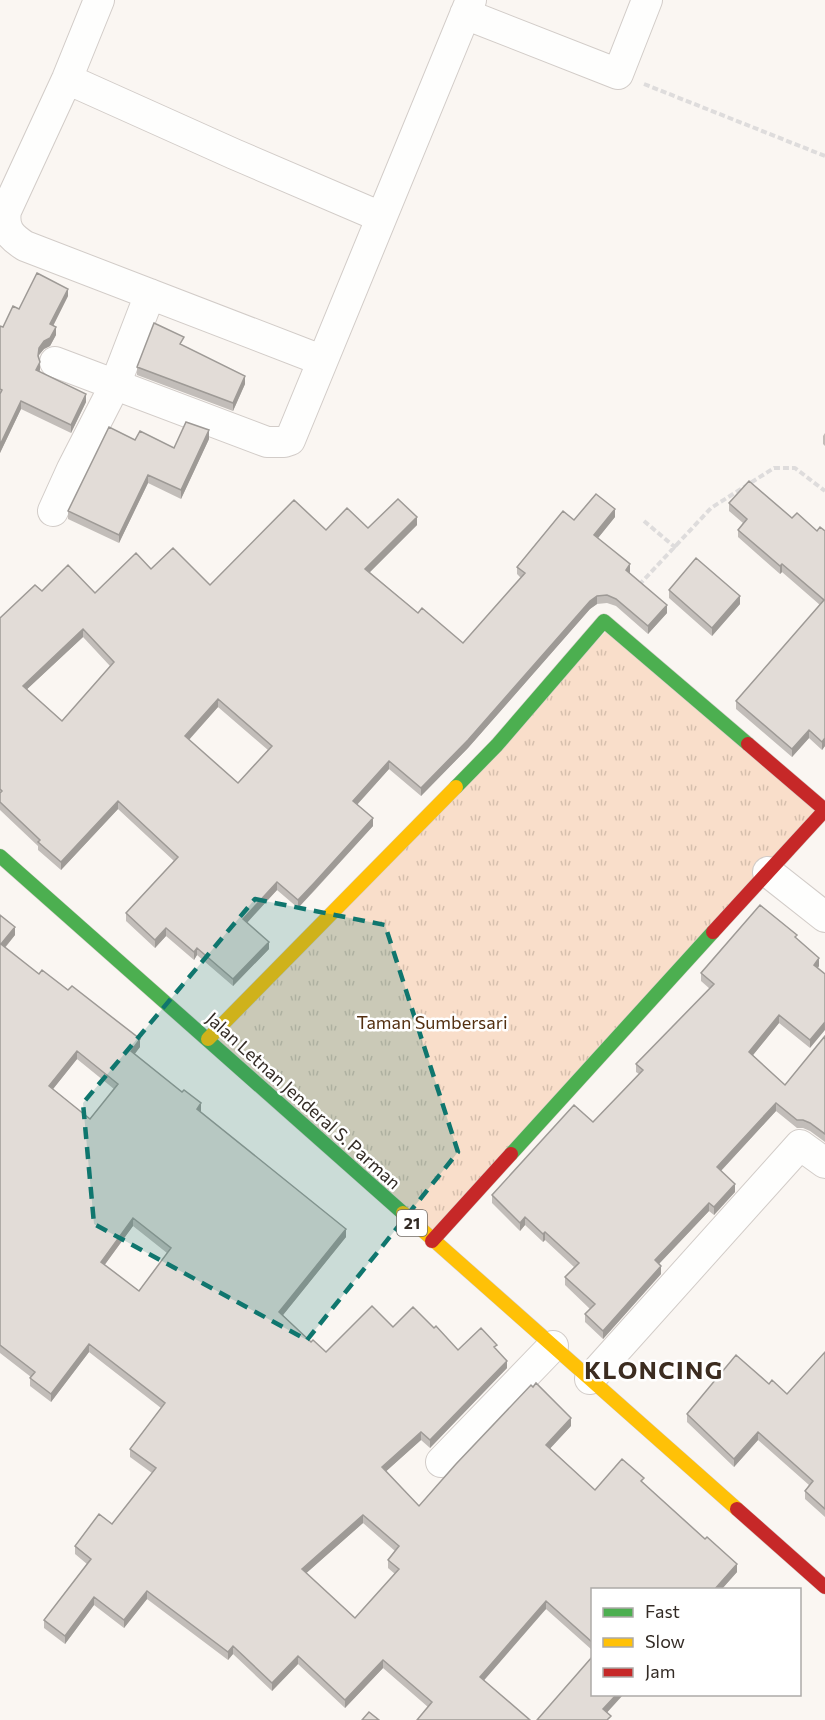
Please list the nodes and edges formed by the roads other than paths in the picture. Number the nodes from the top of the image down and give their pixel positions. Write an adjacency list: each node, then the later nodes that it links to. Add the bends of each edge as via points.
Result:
1 (99, 0): 4 (street)
2 (647, 0): 3 (street, via 618,74)
3 (468, 7): 5 (street)
4 (67, 79): 5 (street); 6 (street, via 4,221 11,237 26,246)
5 (381, 217): 7 (street)
6 (150, 294): 7 (street); 9 (street)
7 (321, 360): 9 (street, via 295,432 284,442 267,442)
8 (55, 362): 9 (street)
9 (116, 385): 10 (street)
10 (53, 512)
11 (0, 856): 14 (main road, Jalan Letnan Jenderal S. Parman / 21)
12 (768, 872): 13 (street); 14 (main road, via 825,810 604,621 497,745); 16 (main road)
13 (825, 917)
14 (208, 1039): 16 (main road, Jalan Letnan Jenderal S. Parman / 21)
15 (825, 1163): 18 (street, via 800,1145)
16 (432, 1241): 17 (main road, Jalan Letnan Jenderal S. Parman / 21)
17 (553, 1346): 18 (main road, Jalan Letnan Jenderal S. Parman / 21); 19 (street)
18 (590, 1379): 20 (main road, Jalan Letnan Jenderal S. Parman / 21)
19 (441, 1462)
20 (825, 1587)

